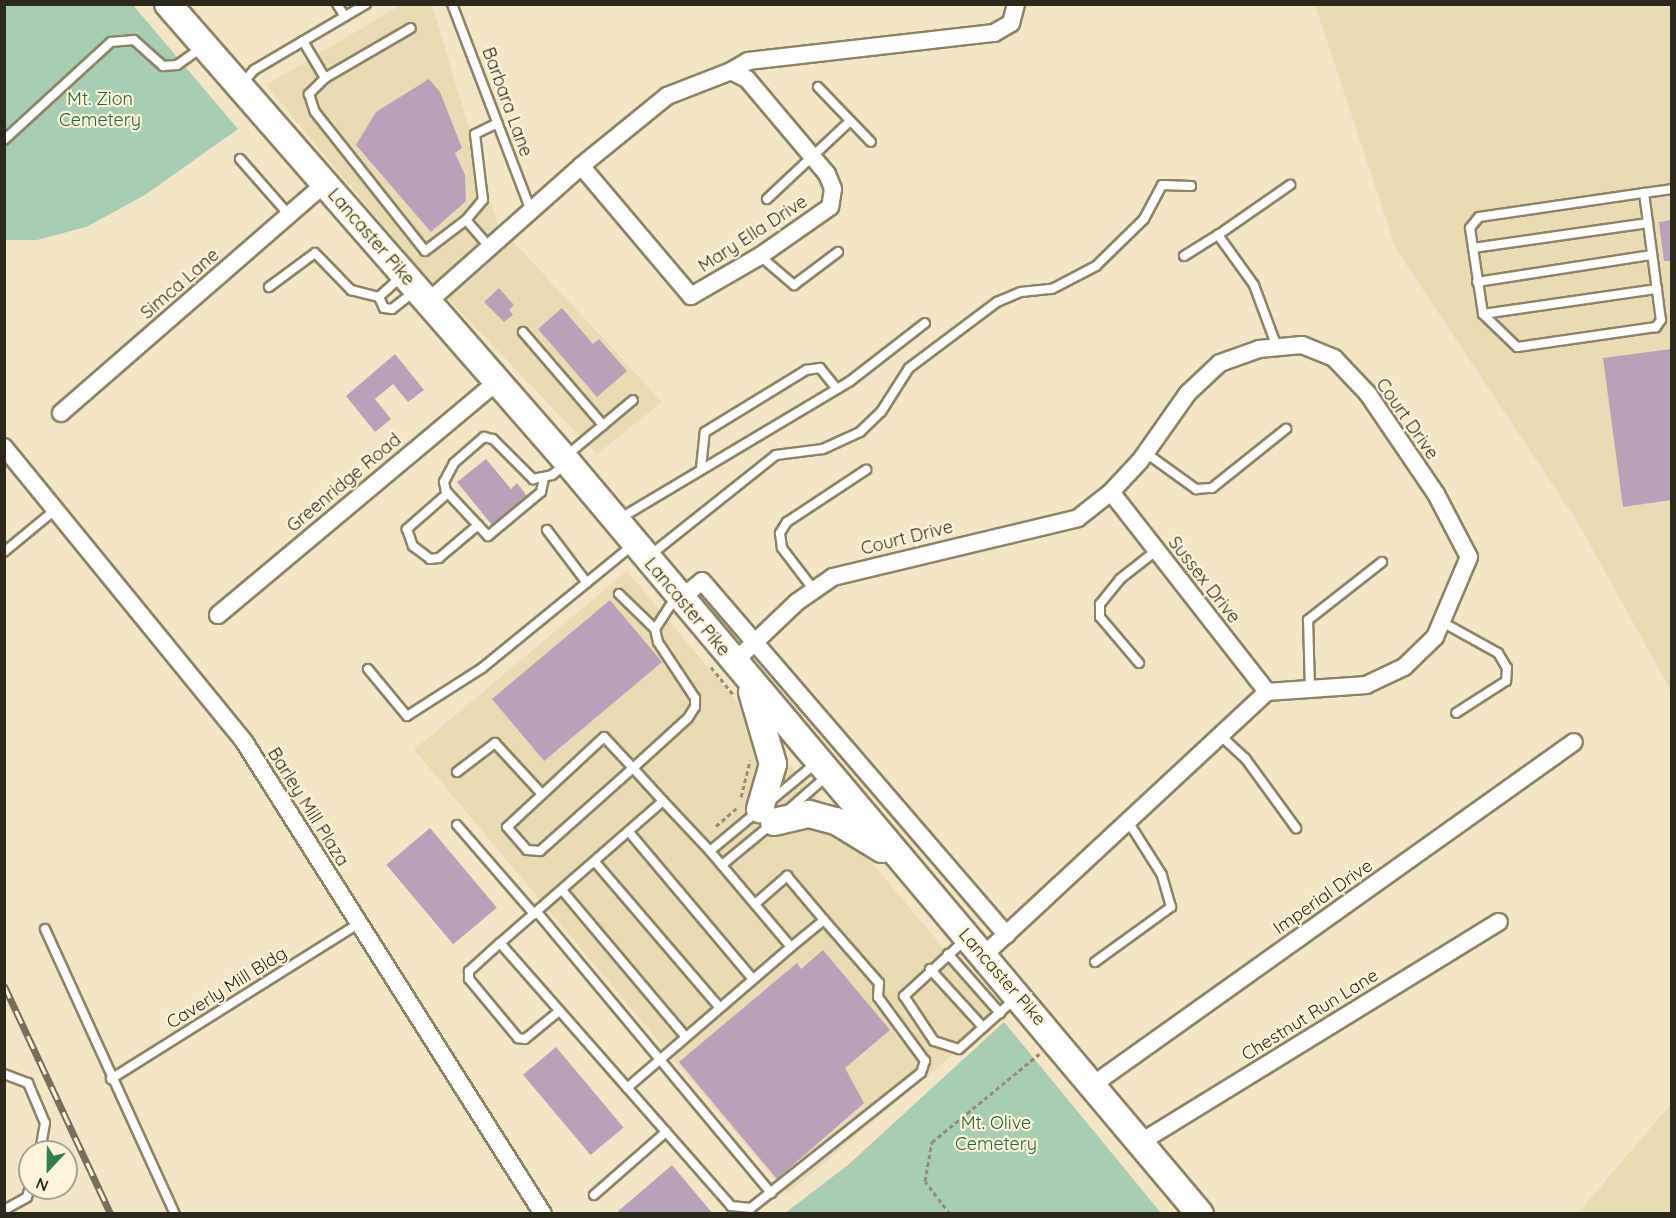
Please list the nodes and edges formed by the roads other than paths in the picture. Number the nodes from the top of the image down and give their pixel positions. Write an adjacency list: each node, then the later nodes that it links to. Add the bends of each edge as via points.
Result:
1 (168, 4): 9 (main road, Lancaster Pike)
2 (337, 4): 6 (lane)
3 (366, 4): 6 (lane)
4 (452, 4): 15 (lane, Barbara Lane)
5 (1016, 4): 10 (street, via 1011,23 994,33 748,61)
6 (345, 17): 8 (lane)
7 (411, 28): 11 (lane)
8 (303, 41): 11 (lane); 12 (lane, via 254,70)
9 (204, 46): 12 (main road, Lancaster Pike); 16 (lane, via 177,65 164,66 134,40 111,42)
10 (731, 71): 18 (street, Mary Ella Drive, via 747,79); 20 (street, via 667,96)
11 (325, 78): 29 (lane, via 309,94 315,112 425,251)
12 (240, 87): 21 (main road, Lancaster Pike)
13 (818, 87): 14 (lane)
14 (850, 121): 17 (lane); 18 (lane)
15 (498, 123): 27 (lane, Barbara Lane); 29 (lane, via 482,127 474,138 483,201)
16 (4, 140)
17 (871, 142)
18 (811, 154): 26 (lane); 36 (street, Mary Ella Drive, via 833,189 830,207)
19 (240, 159): 28 (lane)
20 (581, 166): 27 (street); 36 (street, Mary Ella Drive, via 691,296)
21 (324, 184): 28 (street, Simca Lane); 40 (main road, Lancaster Pike)
22 (1290, 184): 31 (lane)
23 (1191, 186): 66 (lane, via 1162,185 1144,219 1096,266 1052,289 1021,292 997,302 909,368 881,412 860,432 823,449 776,455)
24 (1671, 189): 25 (lane)
25 (1644, 193): 30 (lane); 33 (lane, via 1479,217 1470,228)
26 (767, 199)
27 (531, 212): 32 (street)
28 (289, 215): 50 (street, Simca Lane)
29 (466, 220): 32 (lane)
30 (1648, 223): 33 (lane); 35 (lane)
31 (1218, 235): 37 (lane); 46 (lane, via 1254,285)
32 (490, 248): 40 (street)
33 (1473, 248): 38 (lane)
34 (838, 252): 36 (lane, via 794,285)
35 (1652, 255): 38 (lane); 41 (lane)
36 (760, 256)
37 (1184, 256)
38 (1478, 282): 43 (lane)
39 (269, 287): 42 (lane, via 315,253 351,290)
40 (416, 289): 42 (lane); 42 (lane, via 392,309 384,308); 47 (main road, Lancaster Pike)
41 (1657, 289): 43 (lane); 43 (lane, via 1661,320 1656,327 1517,347)
42 (379, 297)
43 (1483, 314)
44 (925, 323): 48 (lane)
45 (523, 332): 51 (lane)
46 (1277, 347): 54 (street, Court Drive, via 1220,363 1188,393); 74 (street, Court Drive, via 1302,345 1334,358 1368,394 1436,494 1468,557)
47 (497, 382): 55 (main road, Lancaster Pike); 73 (street, Greenridge Road)
48 (837, 389): 56 (lane); 56 (lane, via 820,368 806,370 705,432)
49 (633, 400): 51 (lane)
50 (61, 413)
51 (603, 425): 55 (lane)
52 (1286, 429): 54 (lane, via 1212,488 1196,489)
53 (4, 447): 61 (street, Barley Mill Plaza)
54 (1146, 453): 59 (street, Court Drive)
55 (566, 461): 58 (lane); 62 (main road, Lancaster Pike)
56 (701, 468): 62 (lane)
57 (866, 470): 70 (lane, via 787,522 780,533 782,548)
58 (544, 478): 60 (lane, via 526,476 493,439 484,437 446,472); 63 (lane, via 541,492 488,536)
59 (1111, 492): 65 (street, Sussex Drive); 70 (street, Court Drive, via 1078,518 914,554 833,577)
60 (448, 493): 63 (lane); 63 (lane, via 407,529 417,550 430,559 439,558)
61 (55, 510): 67 (lane); 105 (street, Barley Mill Plaza, via 245,743)
62 (616, 521): 66 (main road, Lancaster Pike)
63 (478, 525)
64 (547, 530): 69 (lane)
65 (1157, 550): 78 (lane, via 1120,579 1100,604 1100,617); 82 (street, Sussex Drive)
66 (640, 551): 69 (lane); 72 (main road, Lancaster Pike)
67 (4, 552)
68 (1382, 562): 80 (lane, via 1308,620)
69 (587, 582): 79 (lane, via 482,668 407,716)
70 (814, 590): 76 (street, Court Drive)
71 (619, 594): 75 (lane)
72 (679, 597): 75 (lane, via 665,608); 76 (street, via 702,581); 77 (main road, Lancaster Pike)
73 (218, 615)
74 (1442, 621): 80 (street, Court Drive, via 1435,637 1404,666 1366,685); 83 (lane, via 1498,653 1507,668 1506,681)
75 (655, 629): 86 (lane, via 695,707)
76 (755, 641): 77 (street, Court Drive); 107 (street)
77 (721, 663): 81 (main road, Lancaster Pike)
78 (1139, 663)
79 (368, 669)
80 (1310, 690): 82 (street, Court Drive)
81 (743, 691): 87 (main road, Lancaster Pike); 91 (main road, via 773,764)
82 (1267, 692): 84 (street)
83 (1456, 713)
84 (1221, 736): 92 (street); 94 (lane, via 1245,758)
85 (1574, 742): 123 (street, Imperial Drive)
86 (633, 768): 89 (lane, via 604,737); 89 (lane, via 533,853 507,827); 90 (lane)
87 (822, 769): 91 (lane); 91 (lane); 97 (main road, Lancaster Pike)
88 (457, 772): 89 (lane, via 495,743)
89 (540, 793)
90 (663, 801): 95 (lane); 96 (lane)
91 (767, 816): 96 (lane); 97 (main road, via 809,814 836,821); 99 (lane)
92 (1129, 823): 107 (street); 112 (lane, via 1162,874 1171,907)
93 (457, 825): 102 (lane)
94 (1296, 828)
95 (628, 832): 98 (lane); 114 (lane)
96 (710, 851): 99 (lane)
97 (900, 860): 109 (main road, Lancaster Pike)
98 (595, 862): 100 (lane); 116 (lane)
99 (722, 865): 101 (lane)
100 (562, 890): 102 (lane); 119 (lane)
101 (755, 904): 103 (lane, via 787,876); 110 (lane)
102 (535, 913): 108 (lane); 120 (lane)
103 (824, 920): 110 (lane); 128 (lane, via 879,983 878,997 925,1061 921,1073)
104 (1499, 922): 127 (street, Chestnut Run Lane)
105 (358, 924): 122 (lane, Caverly Mill Bldg); 133 (street, Barley Mill Plaza)
106 (45, 929): 122 (lane)
107 (1006, 934): 109 (street)
108 (500, 943): 117 (lane); 117 (lane, via 469,971 469,979 511,1030 525,1039)
109 (975, 946): 111 (lane); 115 (main road, Lancaster Pike)
110 (790, 947): 114 (lane)
111 (948, 954): 113 (lane); 115 (lane)
112 (1095, 962)
113 (930, 969): 118 (lane); 118 (lane, via 904,996 934,1041 959,1049)
114 (753, 979): 116 (lane)
115 (1009, 1005): 118 (lane); 123 (main road, Lancaster Pike, via 1055,1039)
116 (720, 1008): 119 (lane)
117 (558, 1012): 124 (lane)
118 (983, 1027)
119 (686, 1037): 120 (lane)
120 (660, 1060): 124 (lane); 128 (lane)
121 (4, 1074): 126 (lane, via 28,1083 45,1123)
122 (111, 1079): 132 (lane)
123 (1094, 1084): 127 (main road, Lancaster Pike)
124 (627, 1088): 125 (lane)
125 (666, 1132): 128 (lane, via 731,1206 751,1208); 129 (lane)
126 (42, 1140)
127 (1141, 1142): 134 (main road, Lancaster Pike)
128 (771, 1193)
129 (594, 1195)
130 (22, 1200): 131 (lane)
131 (4, 1210)
132 (174, 1214)
133 (543, 1214)
134 (1200, 1214)

